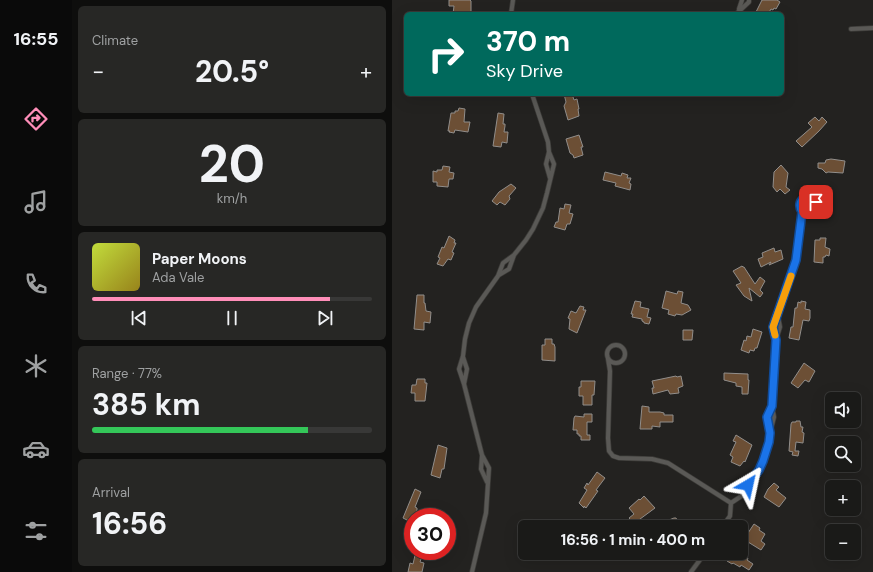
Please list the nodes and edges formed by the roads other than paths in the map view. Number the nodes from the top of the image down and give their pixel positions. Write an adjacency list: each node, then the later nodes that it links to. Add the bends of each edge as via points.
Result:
1 (742, 0): 4 (street)
2 (749, 0): 4 (street)
3 (512, 1): 5 (street)
4 (739, 10)
5 (511, 12)
6 (873, 28): 7 (street)
7 (851, 29)
8 (533, 96): 9 (street)
9 (549, 152): 10 (street, via 546,164); 10 (street, via 554,164)
10 (550, 178): 14 (street, via 539,217)
11 (802, 212): 12 (street); 12 (street, via 799,206 801,201 806,197 812,198 817,207); 13 (street)
12 (810, 214): 13 (street)
13 (800, 222): 16 (street, via 796,260)
14 (514, 255): 15 (street, via 508,269); 15 (street, via 503,263)
15 (498, 276): 18 (street, via 476,307 465,339)
16 (778, 316): 17 (street, via 780,327); 17 (street, via 773,327)
17 (776, 340): 21 (street)
18 (463, 356): 20 (street, via 467,369); 20 (street, via 459,369)
19 (613, 365): 19 (street, via 625,357 621,347 610,348 607,353); 25 (street, via 610,371 608,438 609,451 613,456 659,459 668,462)
20 (464, 384): 23 (street)
21 (772, 406): 22 (street, via 774,417); 22 (street, via 767,417)
22 (770, 433): 25 (street, via 767,452 759,470 743,495)
23 (482, 455): 24 (street, via 482,469); 24 (street, via 489,468)
24 (487, 483): 28 (street, via 486,513)
25 (731, 503): 26 (street)
26 (727, 520)
27 (700, 560): 29 (street)
28 (472, 572)
29 (691, 572)

